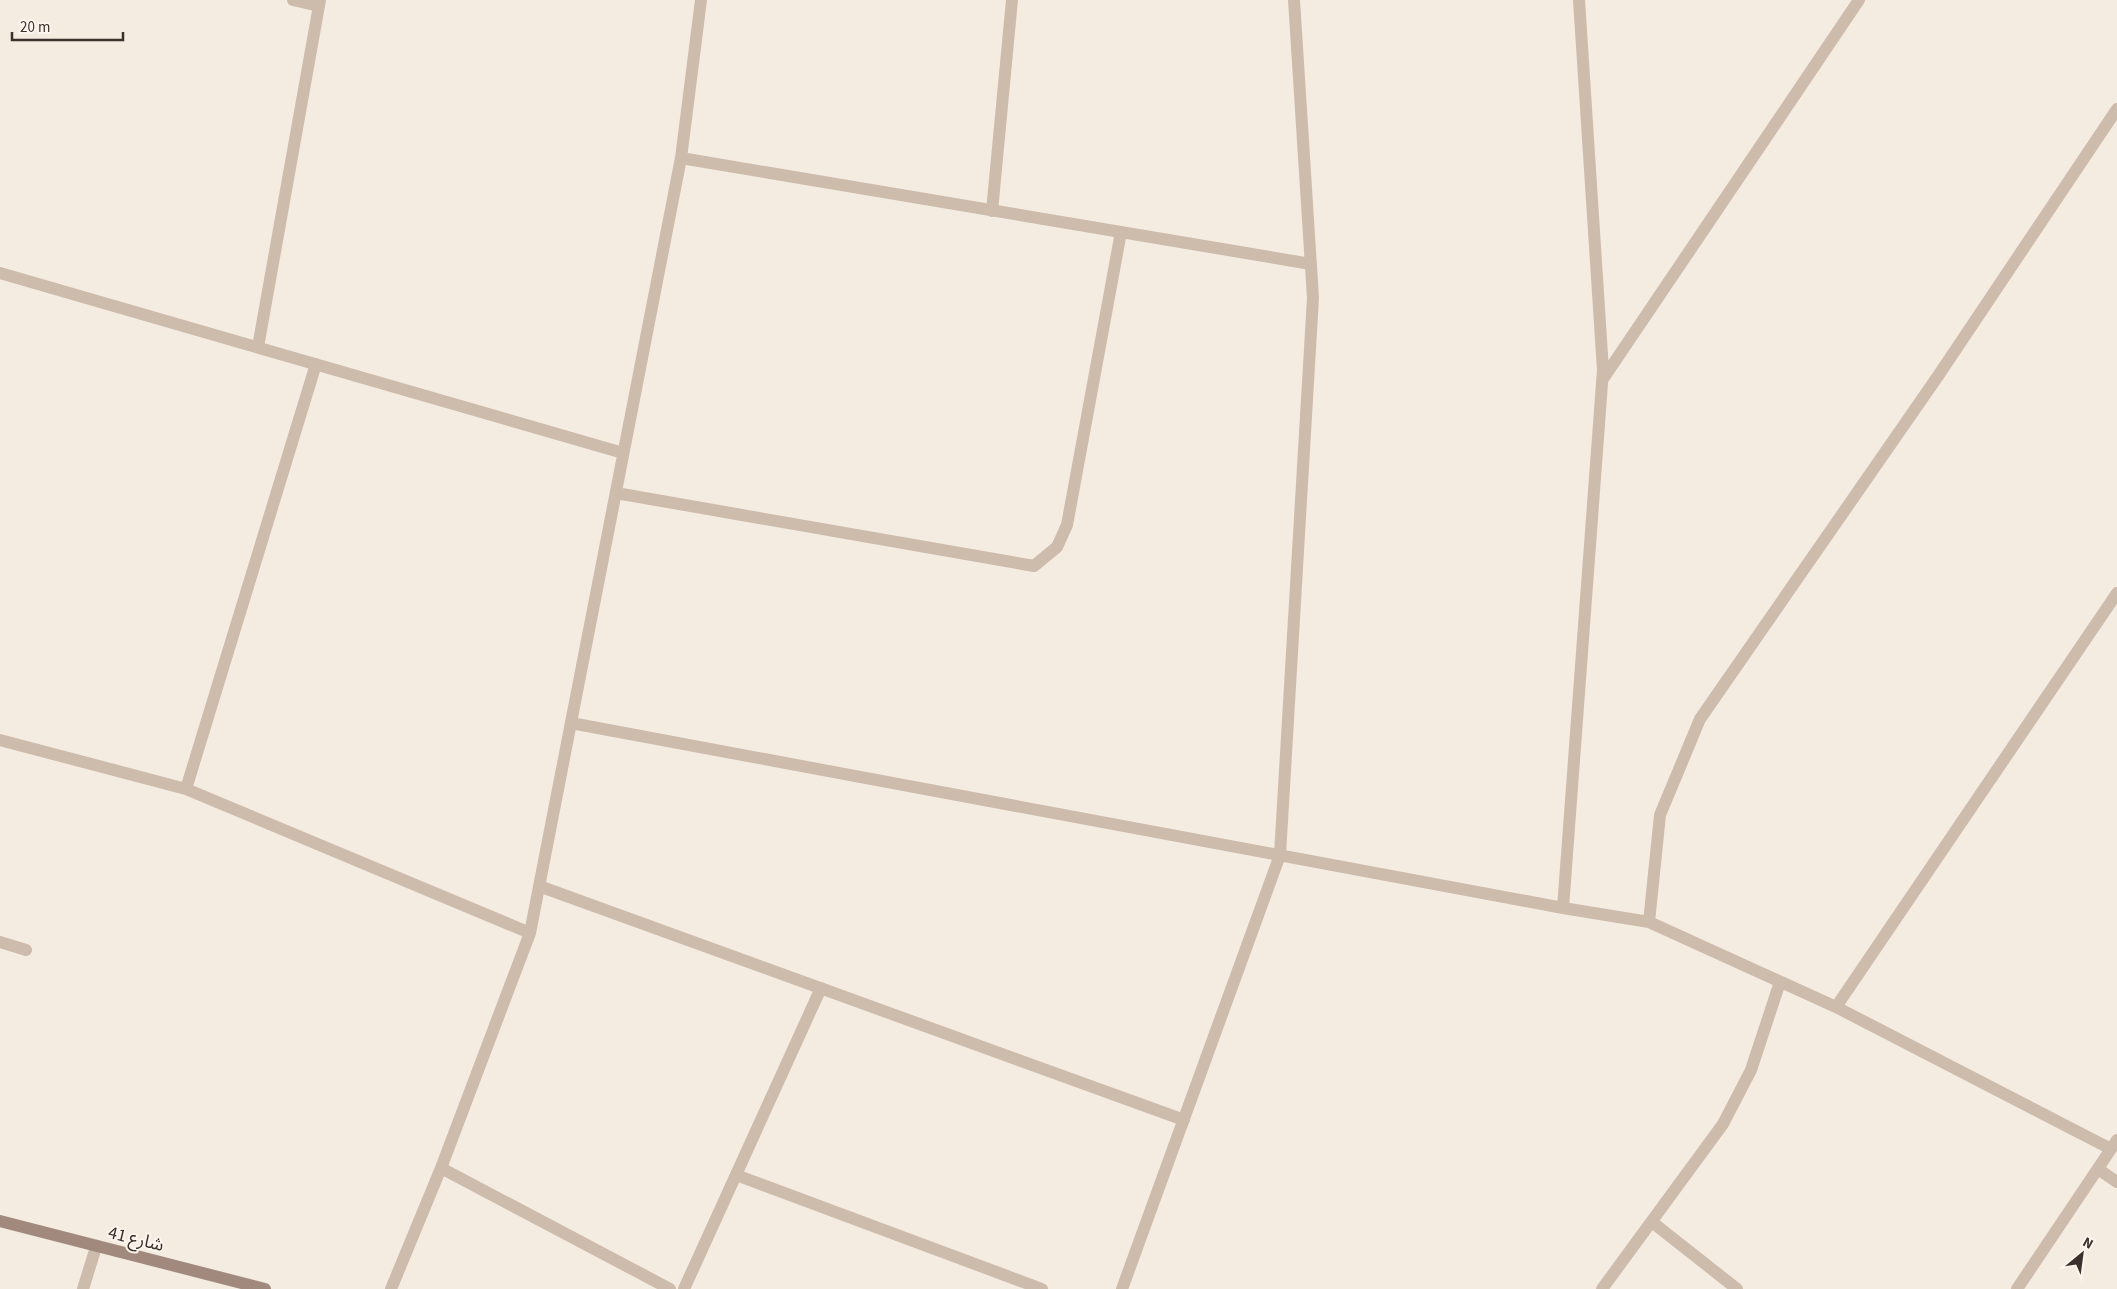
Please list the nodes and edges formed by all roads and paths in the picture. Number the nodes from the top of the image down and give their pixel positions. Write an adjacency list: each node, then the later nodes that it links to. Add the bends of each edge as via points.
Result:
1 (292, 0): 7 (street)
2 (701, 0): 9 (street)
3 (1012, 0): 10 (street)
4 (1294, 0): 12 (street)
5 (1579, 0): 16 (street)
6 (1859, 0): 16 (street)
7 (320, 3): 14 (street)
8 (2117, 108): 26 (street, via 1938,376 1700,719 1660,815)
9 (681, 158): 10 (street); 17 (street)
10 (992, 211): 11 (street)
11 (1121, 232): 12 (street); 18 (street, via 1067,525 1057,547 1034,566)
12 (1311, 264): 23 (street, via 1313,308)
13 (0, 273): 14 (street)
14 (258, 347): 15 (street)
15 (316, 364): 17 (street); 22 (street)
16 (1603, 379): 25 (street)
17 (623, 453): 18 (street)
18 (616, 493): 20 (street)
19 (2117, 593): 32 (street)
20 (571, 723): 23 (street); 24 (street)
21 (0, 740): 22 (street)
22 (186, 789): 27 (street)
23 (1280, 855): 25 (street); 33 (street)
24 (539, 886): 27 (street); 31 (street)
25 (1563, 908): 26 (street)
26 (1649, 922): 30 (street)
27 (530, 933): 35 (street)
28 (0, 942): 29 (street)
29 (26, 950)
30 (1780, 982): 32 (street); 40 (street, via 1751,1070 1723,1124)
31 (821, 988): 33 (street); 37 (street)
32 (1836, 1007): 34 (street)
33 (1184, 1120): 48 (street)
34 (2114, 1145): 36 (street)
35 (441, 1168): 44 (street); 45 (street)
36 (2098, 1169): 38 (street); 51 (street)
37 (736, 1174): 46 (street); 47 (street)
38 (2117, 1182)
39 (0, 1221): 41 (street, شارع 41)
40 (1652, 1222): 49 (street); 50 (street)
41 (96, 1247): 42 (street); 43 (street, شارع 41)
42 (84, 1289)
43 (265, 1289)
44 (390, 1289)
45 (670, 1289)
46 (684, 1289)
47 (1042, 1289)
48 (1122, 1289)
49 (1602, 1289)
50 (1737, 1289)
51 (2017, 1289)

